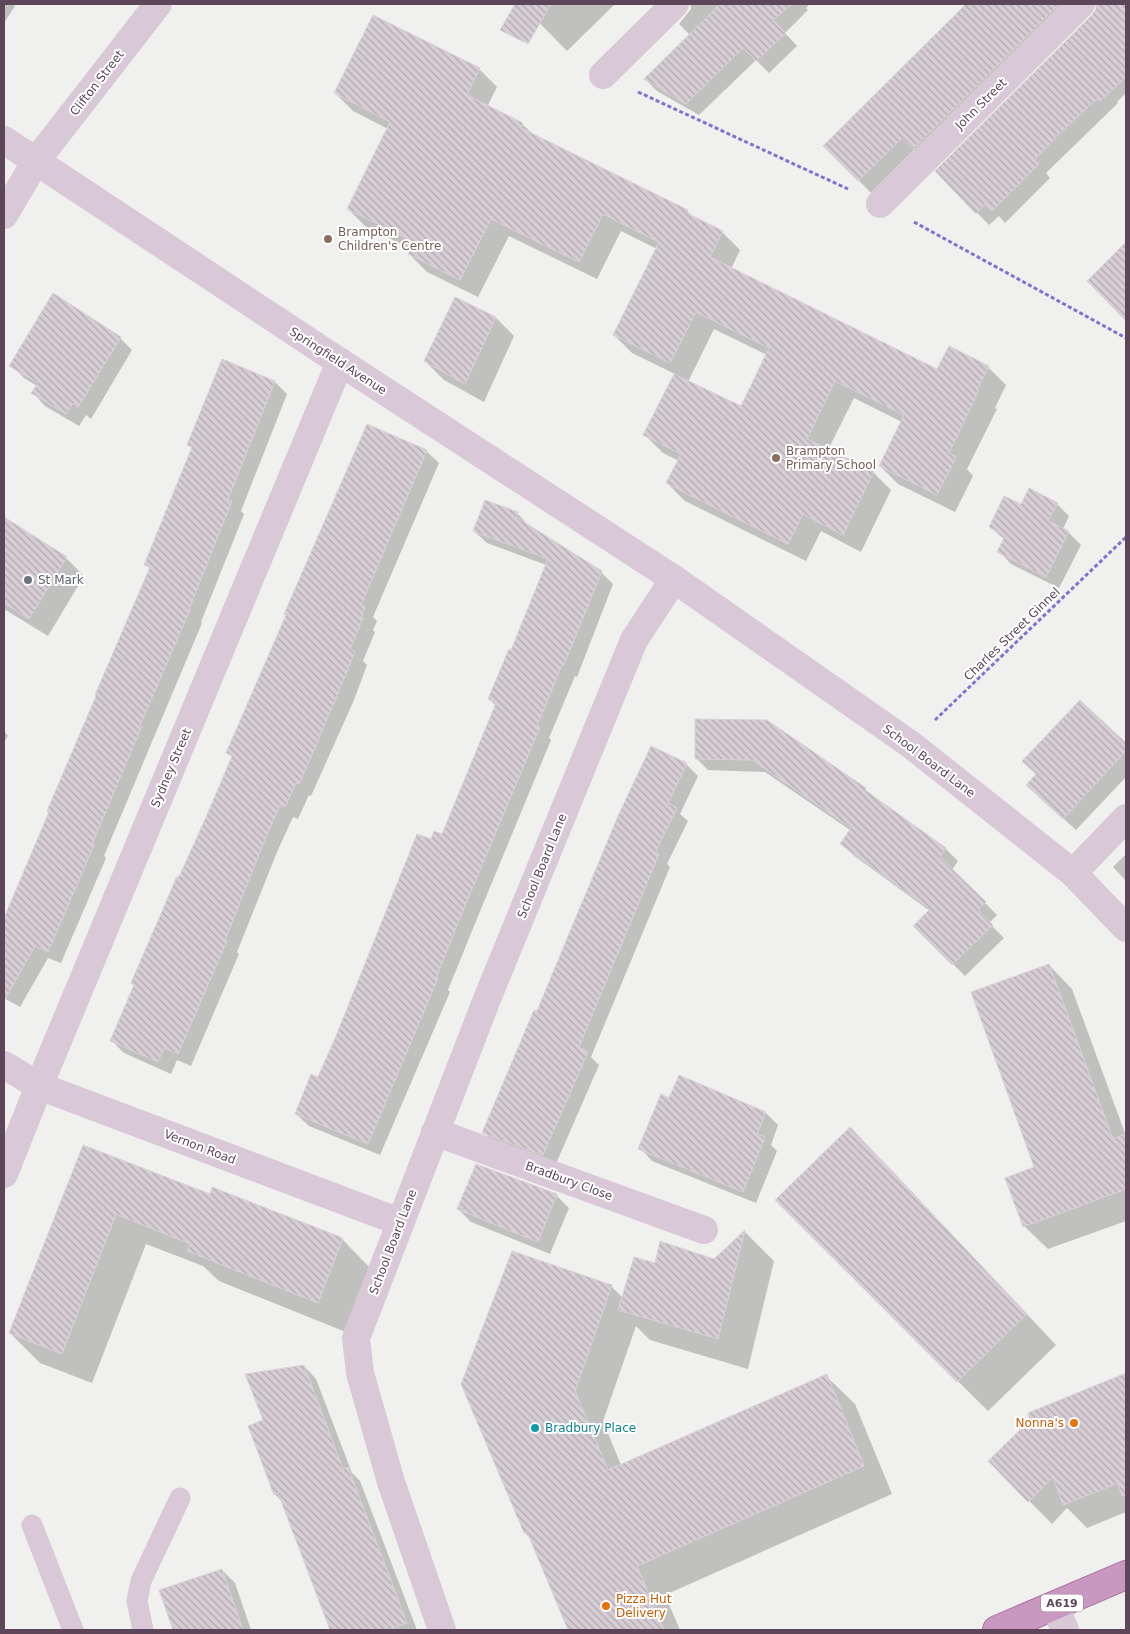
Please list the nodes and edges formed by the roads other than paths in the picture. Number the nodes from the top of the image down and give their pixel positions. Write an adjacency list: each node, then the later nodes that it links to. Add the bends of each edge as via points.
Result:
1 (158, 4): 6 (street, Clifton Street)
2 (676, 4): 4 (street)
3 (1081, 4): 7 (street, John Street)
4 (603, 75)
5 (4, 140): 6 (street, Springfield Avenue)
6 (36, 162): 8 (street, Clifton Street); 9 (street, Springfield Avenue)
7 (880, 204)
8 (4, 215)
9 (340, 362): 10 (street, Springfield Avenue); 15 (street, Sydney Street)
10 (674, 579): 12 (street, School Board Lane, via 910,744); 16 (street, School Board Lane, via 634,640)
11 (1126, 818): 12 (street)
12 (1073, 873): 13 (street, School Board Lane)
13 (1126, 928)
14 (4, 1065): 15 (street, Vernon Road)
15 (39, 1086): 17 (street, Sydney Street); 18 (street, Vernon Road)
16 (435, 1132): 18 (street, School Board Lane); 19 (street, Bradbury Close)
17 (4, 1174)
18 (400, 1222): 26 (street, School Board Lane, via 356,1338 360,1373 391,1482)
19 (704, 1230)
20 (180, 1498): 25 (lane, via 141,1581 137,1601)
21 (32, 1525): 24 (lane)
22 (1126, 1574): 23 (highway, A619)
23 (1060, 1618): 27 (highway, A619)
24 (73, 1630)
25 (144, 1630)
26 (442, 1630)
27 (997, 1630)

